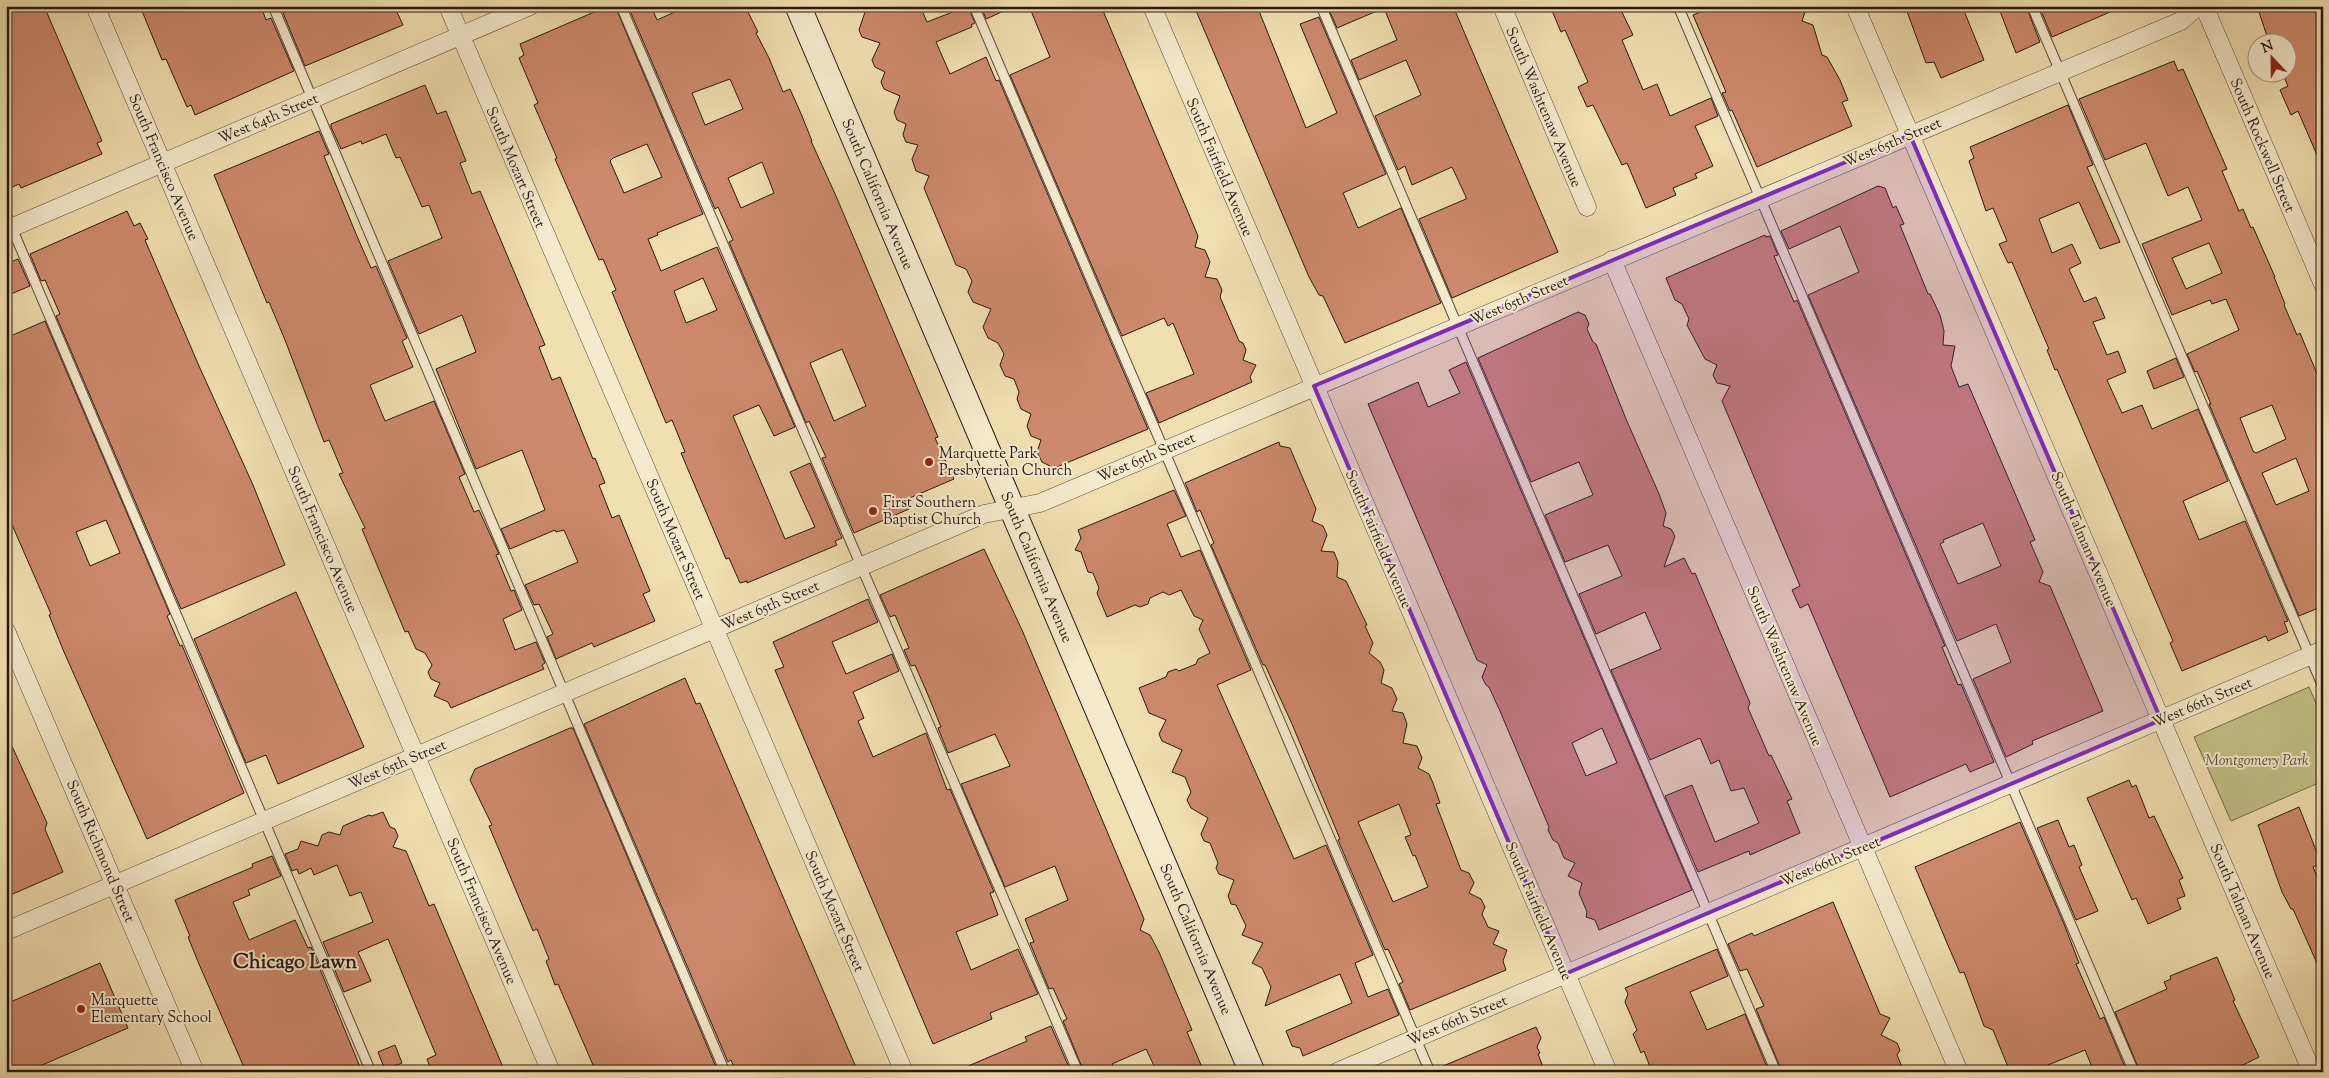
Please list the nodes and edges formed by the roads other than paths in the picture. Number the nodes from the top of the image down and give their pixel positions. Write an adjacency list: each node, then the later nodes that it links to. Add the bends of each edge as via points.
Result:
1 (95, 6): 20 (street, South Francisco Avenue)
2 (273, 6): 18 (lane)
3 (448, 6): 16 (street, South Mozart Street)
4 (530, 6): 16 (street, West 64th Street)
5 (621, 6): 30 (lane)
6 (798, 6): 29 (street, South California Avenue)
7 (974, 6): 28 (lane)
8 (1152, 6): 27 (street, South Fairfield Avenue)
9 (1321, 6): 26 (lane)
10 (1502, 6): 22 (street, South Washtenaw Avenue)
11 (1678, 6): 21 (lane)
12 (1855, 6): 19 (street, South Talman Avenue)
13 (2032, 6): 17 (lane)
14 (2198, 6): 17 (street, West 65th Street, via 2181,21)
15 (2204, 6): 25 (street, South Rockwell Street)
16 (460, 36): 18 (street, West 64th Street); 31 (street, South Mozart Street)
17 (2060, 71): 19 (street, West 65th Street); 33 (lane)
18 (312, 99): 20 (street, West 64th Street); 35 (lane)
19 (1910, 135): 21 (street, West 65th Street); 36 (street, South Talman Avenue)
20 (162, 163): 23 (street, West 64th Street); 37 (street, South Francisco Avenue)
21 (1760, 198): 24 (street, West 65th Street); 38 (lane)
22 (1587, 207)
23 (8, 224): 39 (lane)
24 (1612, 260): 26 (street, West 65th Street); 40 (street, South Washtenaw Avenue)
25 (2323, 284)
26 (1458, 326): 27 (street, West 65th Street); 42 (lane)
27 (1314, 386): 28 (street, West 65th Street); 44 (street, South Fairfield Avenue)
28 (1163, 450): 29 (street, West 65th Street, via 1040,503); 45 (lane)
29 (1012, 509): 30 (street, West 65th Street, via 984,514); 52 (street, South California Avenue)
30 (861, 566): 31 (street, West 65th Street); 51 (lane)
31 (714, 629): 35 (street, West 65th Street); 50 (street, South Mozart Street)
32 (6, 631): 41 (street, South Richmond Street)
33 (2316, 653): 34 (lane); 36 (street, West 66th Street)
34 (2323, 687)
35 (564, 693): 37 (street, West 65th Street); 49 (lane)
36 (2161, 720): 38 (street, West 66th Street); 59 (street, South Talman Avenue)
37 (416, 756): 39 (street, West 65th Street); 48 (street, South Francisco Avenue)
38 (2011, 784): 40 (street, West 66th Street); 58 (lane)
39 (264, 821): 41 (street, West 65th Street); 47 (lane)
40 (1863, 847): 42 (street, West 66th Street); 57 (street, South Washtenaw Avenue)
41 (115, 885): 43 (street, West 65th Street); 46 (street, South Richmond Street)
42 (1708, 913): 44 (street, West 66th Street); 56 (lane)
43 (6, 931)
44 (1566, 974): 45 (street, West 66th Street); 55 (street, South Fairfield Avenue)
45 (1415, 1038): 53 (street, West 66th Street); 54 (lane)
46 (195, 1072)
47 (371, 1072)
48 (551, 1072)
49 (725, 1072)
50 (904, 1072)
51 (1078, 1072)
52 (1252, 1072)
53 (1337, 1072)
54 (1430, 1072)
55 (1608, 1072)
56 (1776, 1072)
57 (1958, 1072)
58 (2134, 1072)
59 (2312, 1072)

